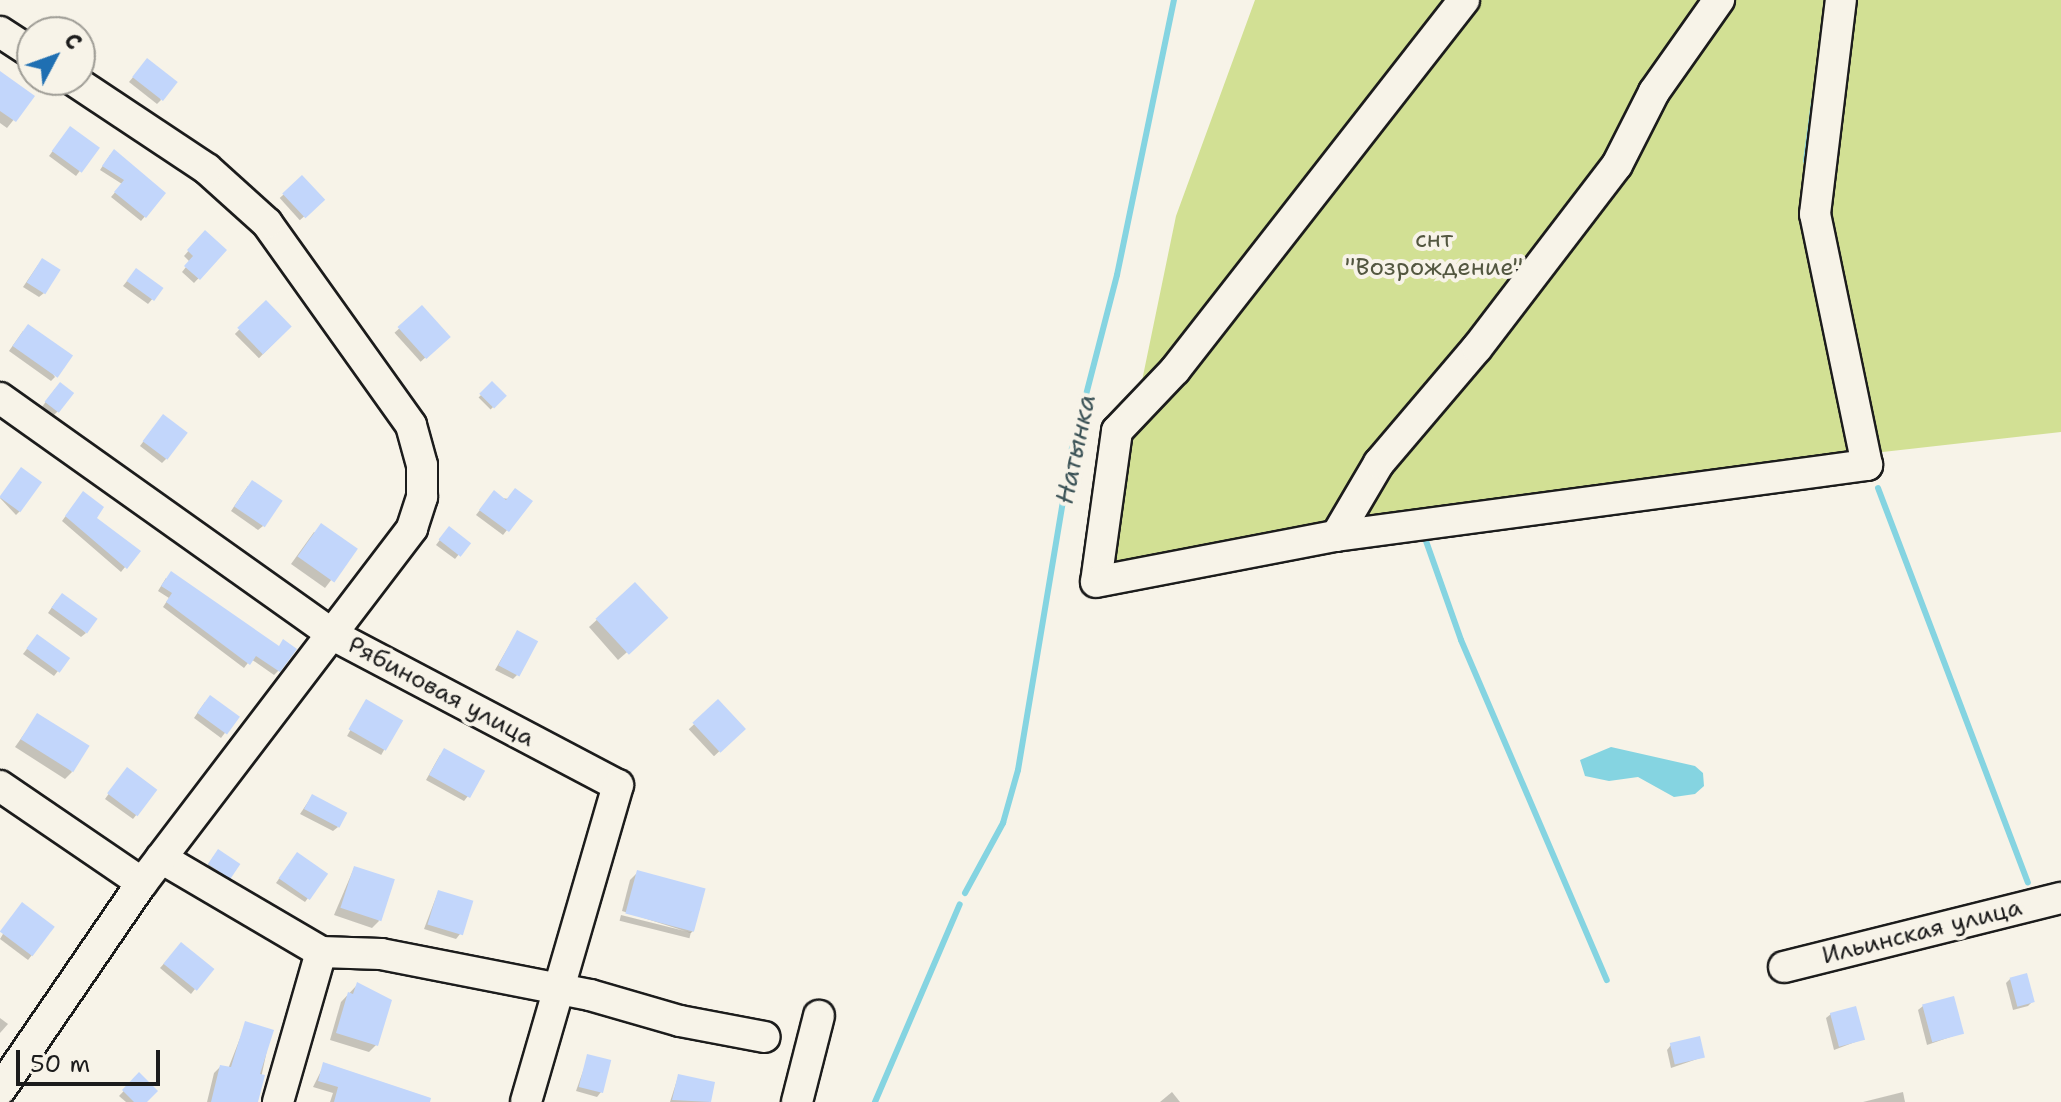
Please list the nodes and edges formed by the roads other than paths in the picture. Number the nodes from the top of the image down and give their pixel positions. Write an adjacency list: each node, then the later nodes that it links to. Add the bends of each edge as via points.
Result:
1 (1464, 0): 6 (street, via 1175,370 1117,431 1096,582)
2 (1719, 0): 6 (street, via 1654,92 1617,165 1477,348 1379,463)
3 (1841, 0): 6 (street, via 1815,214 1867,465)
4 (96, 95): 7 (street, via 245,197 289,249 411,425 422,465 419,513 341,616)
5 (0, 398): 7 (street, Рябиновая улица)
6 (1336, 536)
7 (333, 635): 9 (street); 14 (street, Рябиновая улица, via 618,785)
8 (0, 786): 10 (street)
9 (161, 858): 10 (street); 12 (street)
10 (142, 883): 17 (street)
11 (2061, 898): 13 (street, Ильинская улица)
12 (321, 952): 14 (street, via 381,954); 18 (street)
13 (1784, 967)
14 (556, 990): 16 (street); 19 (street, Рябиновая улица)
15 (819, 1016): 20 (street)
16 (765, 1037)
17 (0, 1090)
18 (278, 1102)
19 (526, 1102)
20 (797, 1102)

